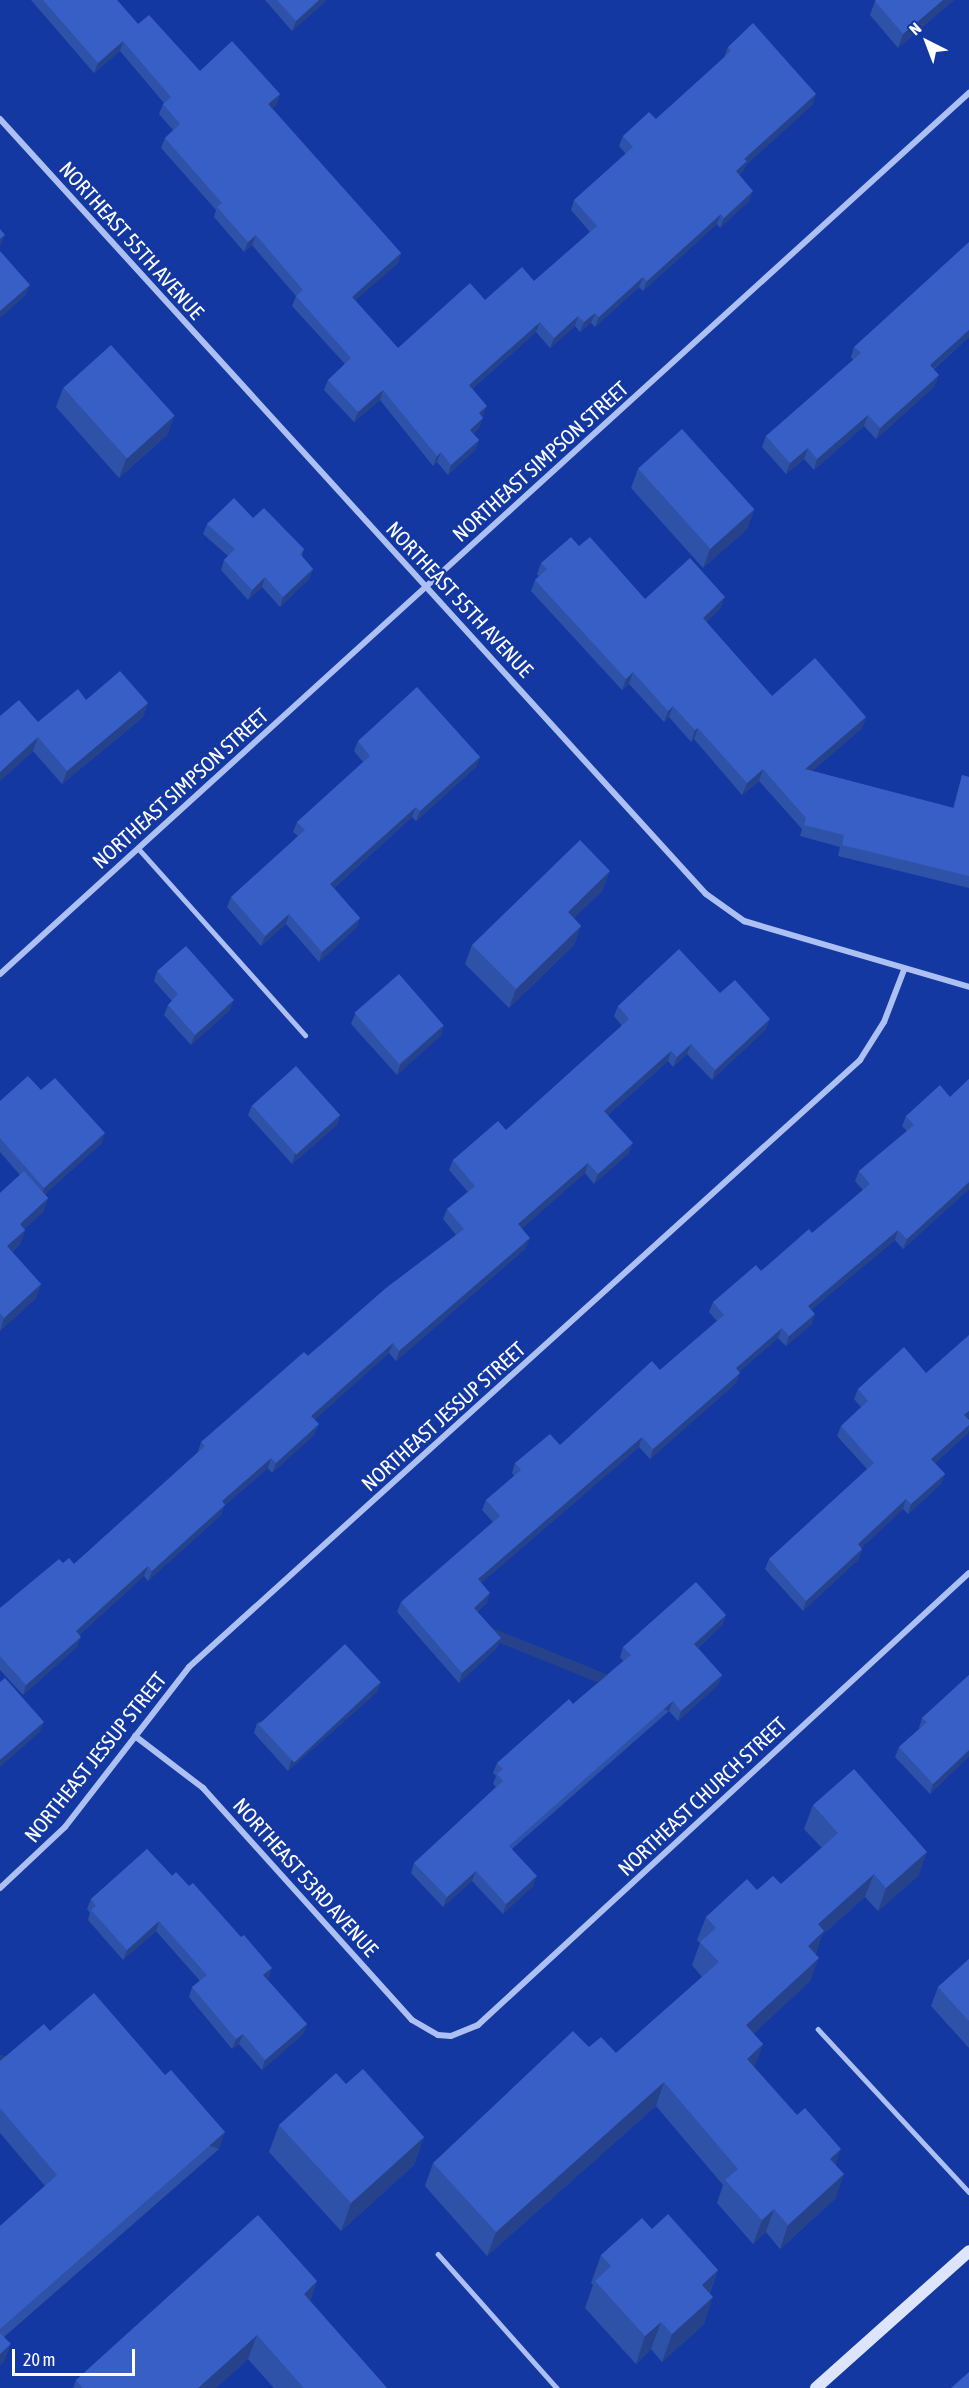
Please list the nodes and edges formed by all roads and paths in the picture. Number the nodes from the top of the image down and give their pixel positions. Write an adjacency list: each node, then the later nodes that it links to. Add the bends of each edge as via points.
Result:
1 (969, 93): 3 (street, NORTHEAST SIMPSON STREET)
2 (0, 119): 3 (street, NORTHEAST 55TH AVENUE)
3 (425, 588): 4 (street, NORTHEAST SIMPSON STREET); 5 (street, NORTHEAST 55TH AVENUE, via 471,632 706,894 744,921)
4 (138, 848): 6 (street, NORTHEAST SIMPSON STREET); 8 (lane)
5 (904, 970): 7 (street, NORTHEAST 55TH AVENUE); 10 (street, NORTHEAST JESSUP STREET, via 884,1022 860,1060 189,1667)
6 (0, 974)
7 (969, 987)
8 (305, 1035)
9 (969, 1573): 13 (street, NORTHEAST CHURCH STREET, via 478,2025)
10 (135, 1737): 11 (street, NORTHEAST JESSUP STREET, via 65,1827); 13 (street, NORTHEAST 53RD AVENUE, via 203,1788 412,2020 438,2035)
11 (0, 1888)
12 (818, 2029): 14 (lane)
13 (451, 2036)
14 (969, 2192)
15 (969, 2251): 18 (main road)
16 (438, 2254): 17 (lane)
17 (557, 2388)
18 (816, 2388)

